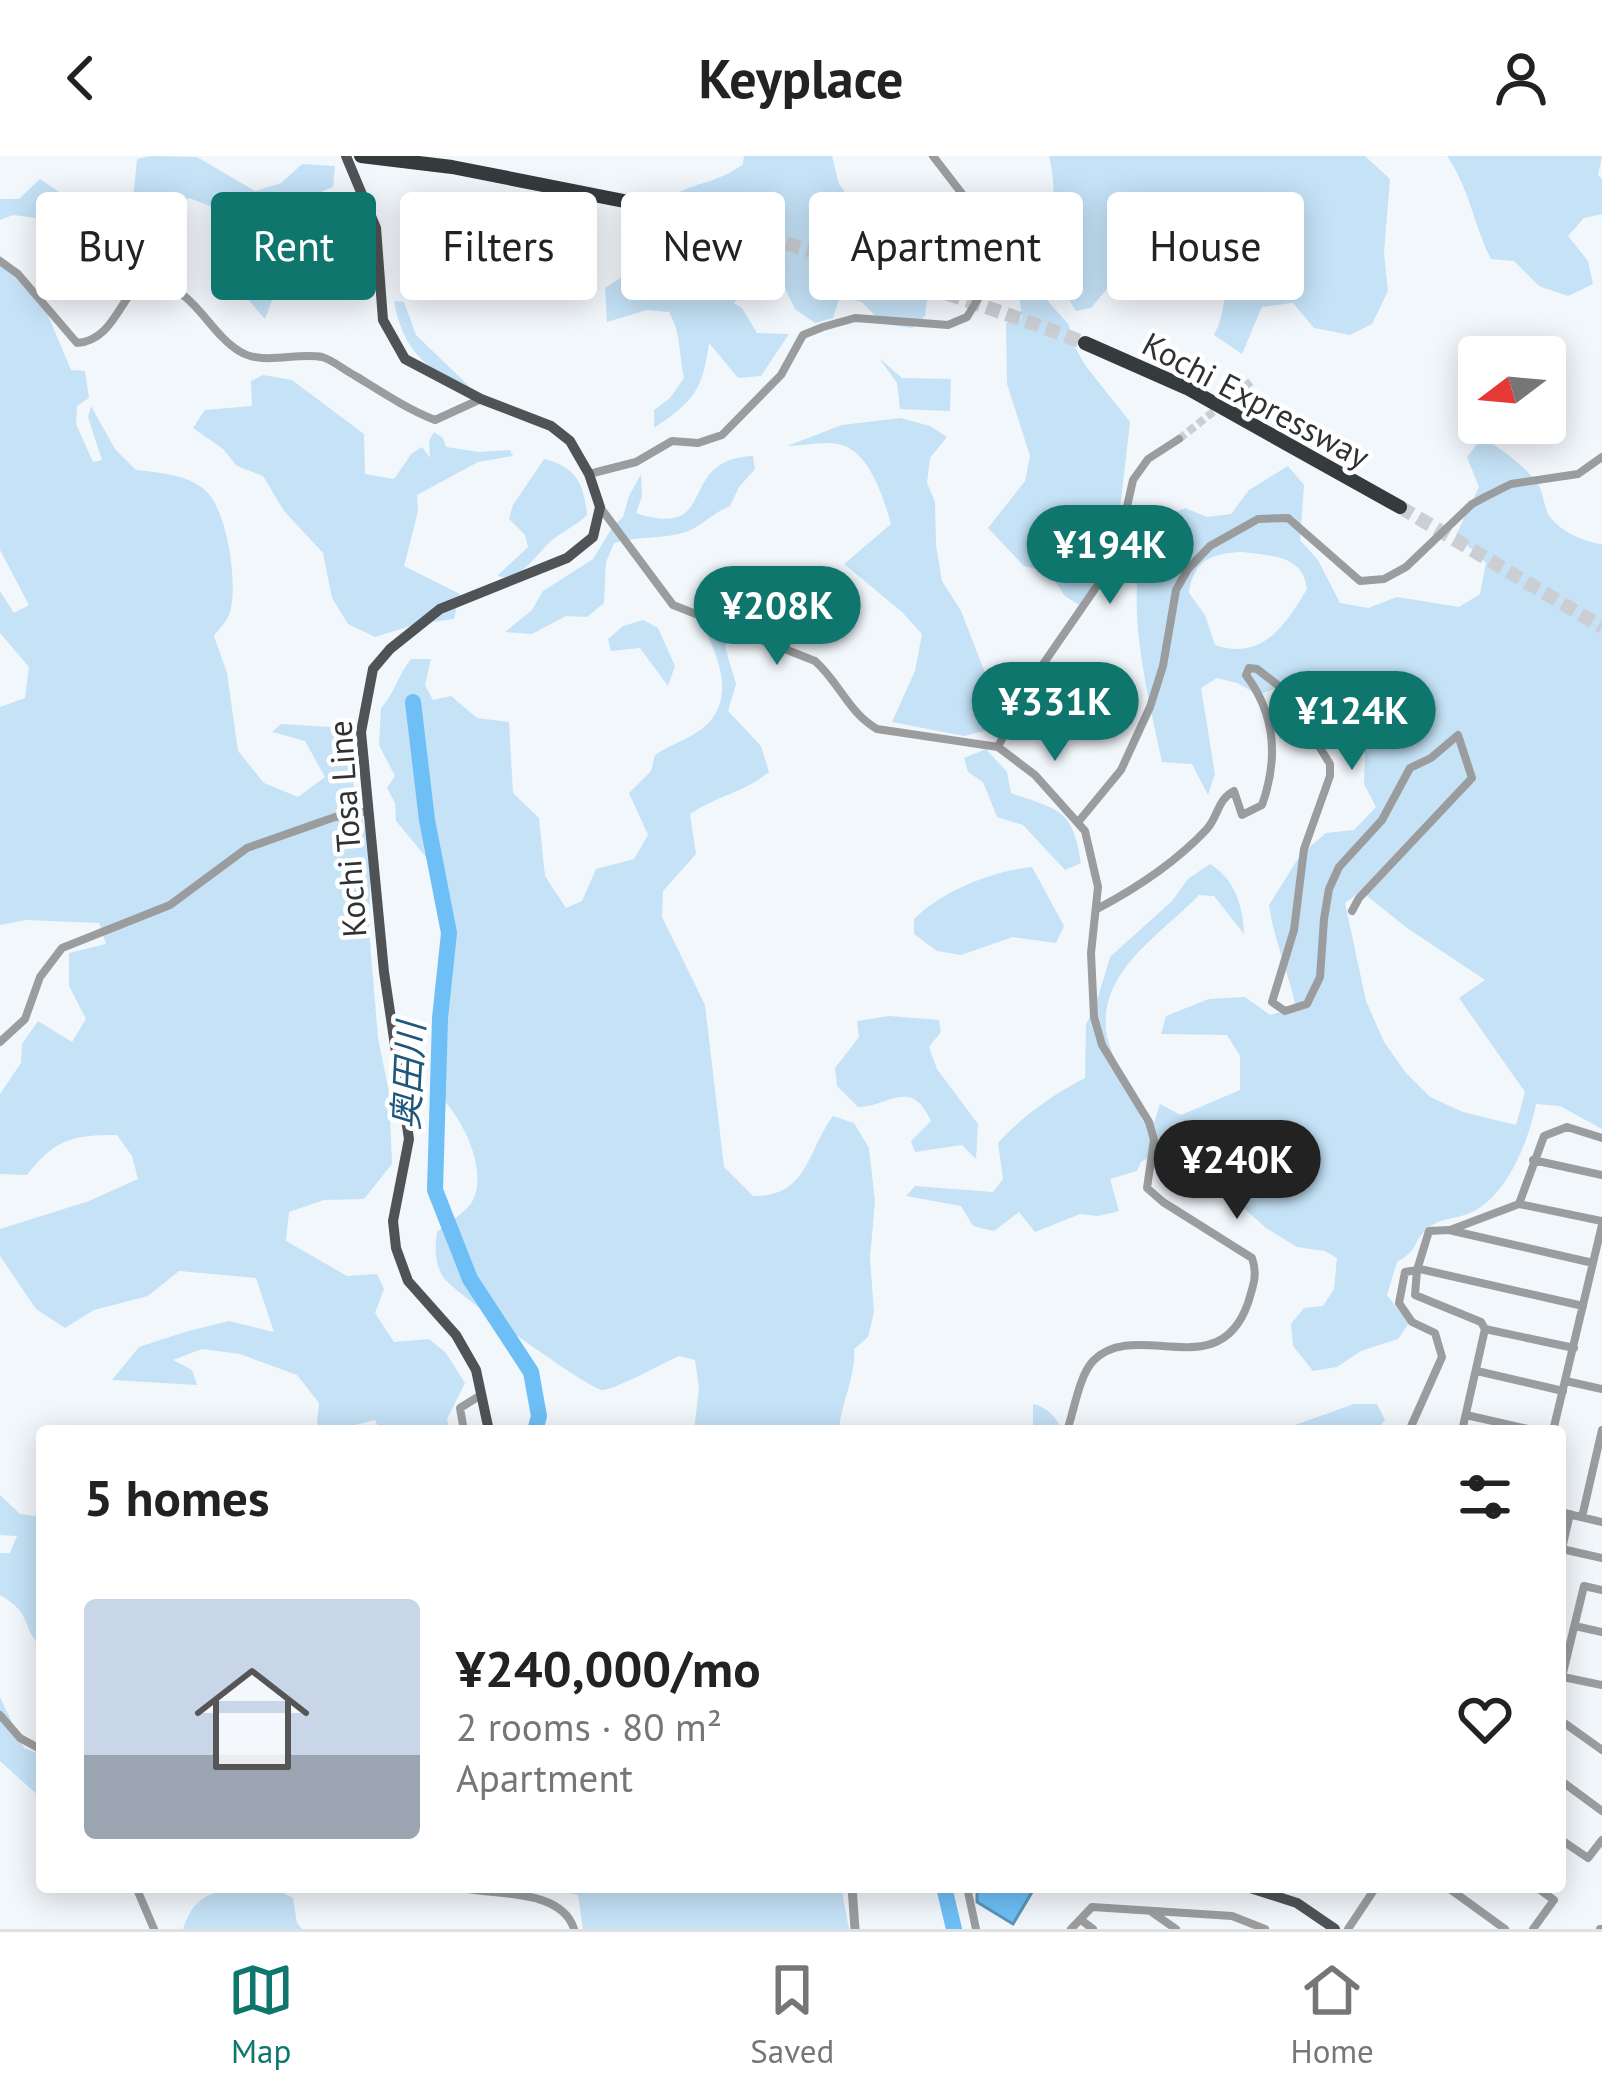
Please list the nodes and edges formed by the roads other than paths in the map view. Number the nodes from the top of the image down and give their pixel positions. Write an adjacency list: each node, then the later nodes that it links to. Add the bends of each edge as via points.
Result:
1 (346, 156): 7 (main road, via 376,228 383,320 405,358)
2 (361, 156): 4 (highway)
3 (933, 156): 10 (street, via 964,195 987,259 984,290 967,317 948,325 855,318 803,335 781,375 722,435 672,441 636,462)
4 (621, 200)
5 (0, 261): 7 (street, via 77,343 101,336 129,295 152,282 190,301 239,352 325,358 435,420)
6 (1084, 343): 12 (highway, Kochi Expressway, via 1187,388)
7 (481, 399): 10 (main road, via 550,426 570,441)
8 (1179, 439): 13 (street, via 1133,480 1115,560 1030,683)
9 (1602, 458): 15 (street, via 1578,474 1511,484 1472,504 1384,579 1360,581 1288,518 1258,519 1210,546 1176,590 1163,666 1121,770)
10 (589, 474): 11 (main road)
11 (600, 507): 13 (street, via 673,605 815,661 862,720 894,734); 14 (main road, Kochi Tosa Line, via 593,537 567,558 440,609 373,669 361,732)
12 (1400, 507)
13 (998, 747): 15 (street)
14 (369, 811): 18 (street, via 269,838 170,905 62,948 40,977 25,1019); 34 (main road, Kochi Tosa Line, via 409,1139 393,1221 396,1248 408,1281 456,1335)
15 (1079, 821): 16 (street, via 1095,862)
16 (1095, 909): 17 (street, via 1206,830 1223,797 1234,791 1242,815 1262,806 1273,775 1272,740 1249,668 1284,690 1330,764 1272,1002 1286,1011 1307,1004 1320,976 1339,867 1382,820 1410,768 1458,735 1465,751 1472,778); 38 (street, via 1094,1017 1149,1122 1147,1188 1252,1258 1256,1270 1242,1318 1214,1342 1138,1345 1089,1364)
17 (1352, 911)
18 (0, 1042)
19 (1602, 1138): 20 (street, via 1567,1127 1544,1136)
20 (1533, 1160): 21 (street); 22 (street)
21 (1602, 1175)
22 (1519, 1204): 23 (street); 24 (street)
23 (1602, 1223): 25 (street)
24 (1449, 1230): 26 (street); 27 (street, via 1429,1231)
25 (1599, 1251): 26 (street)
26 (1593, 1263): 28 (street)
27 (1418, 1269): 28 (street); 29 (street, via 1415,1295); 39 (street, via 1405,1272 1399,1304 1435,1333 1442,1357)
28 (1583, 1306): 30 (street)
29 (1486, 1329): 30 (street); 31 (street)
30 (1574, 1348): 32 (street)
31 (1477, 1371): 32 (street); 35 (street)
32 (1565, 1386): 33 (street); 42 (street)
33 (1602, 1389)
34 (481, 1395): 36 (street, via 460,1408); 37 (main road, Kochi Tosa Line)
35 (1466, 1415): 40 (street); 41 (street)
36 (463, 1425)
37 (488, 1425)
38 (1068, 1425)
39 (1412, 1425)
40 (1464, 1425)
41 (1510, 1425)
42 (1555, 1425)
43 (1602, 1431): 44 (street)
44 (1597, 1478): 46 (street)
45 (1566, 1513): 46 (street)
46 (1582, 1516): 47 (street)
47 (1602, 1522)
48 (1566, 1554): 49 (street)
49 (1602, 1558)
50 (1602, 1591): 51 (street, via 1584,1586)
51 (1575, 1626): 52 (street); 53 (street)
52 (1602, 1632)
53 (1566, 1664)
54 (1566, 1681): 55 (street)
55 (1602, 1685)
56 (0, 1715): 58 (street)
57 (1566, 1724): 59 (street)
58 (36, 1747)
59 (1602, 1750)
60 (1566, 1784): 61 (street)
61 (1602, 1811)
62 (1602, 1840): 63 (street, via 1588,1858)
63 (1566, 1843)
64 (139, 1893): 74 (street)
65 (490, 1893): 75 (street, via 552,1904)
66 (852, 1893): 76 (street)
67 (968, 1893): 77 (street)
68 (1266, 1893): 82 (main road)
69 (1372, 1893): 83 (street)
70 (1455, 1893): 84 (street)
71 (1544, 1893): 85 (street, via 1554,1900)
72 (1152, 1912): 73 (street, via 1092,1907); 80 (street); 81 (street, via 1232,1916)
73 (1081, 1920): 78 (street); 79 (street)
74 (154, 1929)
75 (574, 1929)
76 (855, 1929)
77 (976, 1929)
78 (1072, 1929)
79 (1093, 1929)
80 (1176, 1929)
81 (1265, 1929)
82 (1335, 1929)
83 (1348, 1929)
84 (1505, 1929)
85 (1533, 1929)

